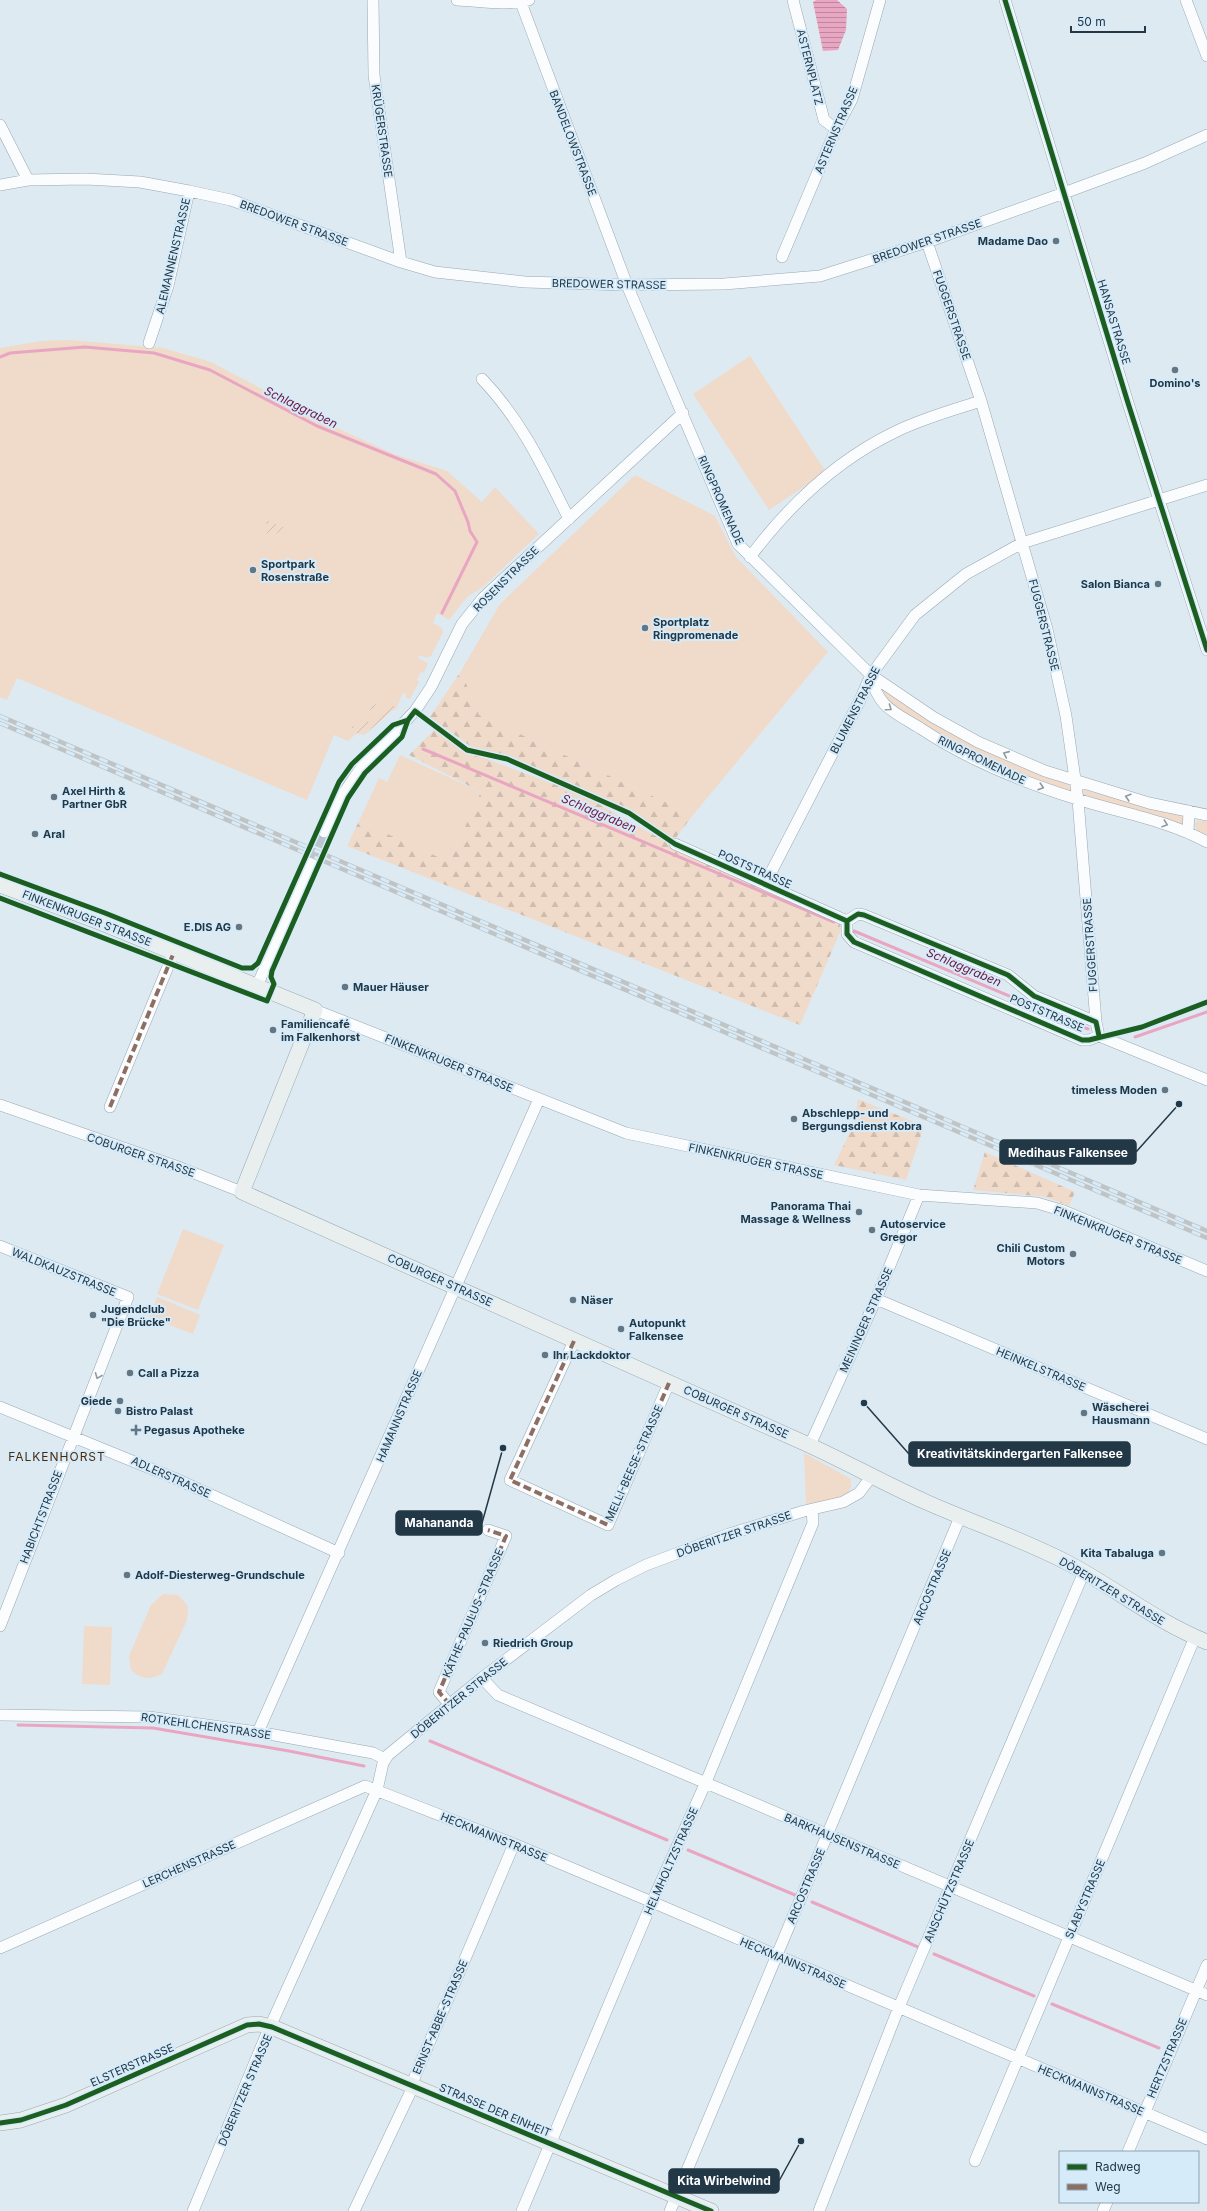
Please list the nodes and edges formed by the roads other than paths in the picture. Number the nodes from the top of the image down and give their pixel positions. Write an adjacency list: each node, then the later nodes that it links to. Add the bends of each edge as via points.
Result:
1 (374, 0): 18 (street, KRÜGERSTRASSE, via 374,76)
2 (457, 0): 7 (street)
3 (793, 0): 10 (street, ASTERNPLATZ, via 824,120)
4 (880, 0): 10 (street, ASTERNSTRASSE, via 852,98)
5 (1005, 0): 15 (street, HANSASTRASSE)
6 (1186, 0): 8 (street)
7 (523, 1): 19 (street, BANDELOWSTRASSE)
8 (1207, 56)
9 (0, 125): 12 (street)
10 (836, 129): 17 (street, ASTERNSTRASSE)
11 (1207, 135): 15 (street, BREDOWER STRASSE, via 1145,163)
12 (28, 180): 13 (street, BREDOWER STRASSE); 14 (street, BREDOWER STRASSE, via 86,178 140,182)
13 (0, 184)
14 (189, 191): 18 (street, BREDOWER STRASSE, via 231,200); 20 (street, ALEMANNENSTRASSE, via 168,286)
15 (1064, 193): 16 (street, BREDOWER STRASSE); 25 (street, HANSASTRASSE)
16 (927, 242): 19 (street, BREDOWER STRASSE, via 820,276 724,284); 22 (street, FUGGERSTRASSE)
17 (782, 257)
18 (401, 262): 19 (street, BREDOWER STRASSE, via 435,272 525,282)
19 (627, 285): 23 (street, RINGPROMENADE)
20 (149, 343)
21 (482, 379): 26 (street, via 504,402 532,445)
22 (981, 401): 27 (street, FUGGERSTRASSE); 28 (street, via 897,431 860,452 799,500 773,526)
23 (683, 413): 26 (street, ROSENSTRASSE); 28 (street, RINGPROMENADE, via 738,544)
24 (1207, 485): 25 (street, BLUMENSTRASSE)
25 (1160, 500): 27 (street, BLUMENSTRASSE); 29 (street, HANSASTRASSE)
26 (569, 519): 35 (street, ROSENSTRASSE, via 483,598 462,624 431,687 408,720 361,768 339,800)
27 (1022, 543): 30 (street, BLUMENSTRASSE, via 966,574 915,615); 31 (street, FUGGERSTRASSE, via 1050,644 1066,716)
28 (750, 557): 30 (street, RINGPROMENADE)
29 (1207, 650)
30 (871, 675): 31 (street, RINGPROMENADE, one-way to 30, via 1045,771 978,742); 32 (street, RINGPROMENADE, one-way to 32, via 874,690 884,705 928,733 977,760 1027,782); 40 (street, BLUMENSTRASSE)
31 (1076, 781): 32 (street, FUGGERSTRASSE); 33 (street, RINGPROMENADE, one-way to 31, via 1149,803)
32 (1078, 800): 36 (street, RINGPROMENADE, one-way to 36); 46 (street, FUGGERSTRASSE)
33 (1189, 811): 34 (street, RINGPROMENADE); 36 (street)
34 (1207, 815)
35 (324, 832)
36 (1188, 832): 37 (street, RINGPROMENADE)
37 (1207, 842)
38 (675, 844): 40 (street, POSTSTRASSE)
39 (311, 862): 44 (street)
40 (767, 880): 42 (street, POSTSTRASSE)
41 (0, 885): 43 (street, FINKENKRUGER STRASSE)
42 (848, 921): 46 (street, POSTSTRASSE, via 858,914 864,915 1008,975 1034,996); 47 (street, POSTSTRASSE, via 847,934 854,942 1082,1040)
43 (174, 952): 44 (street, FINKENKRUGER STRASSE); 51 (street)
44 (257, 986): 45 (street, FINKENKRUGER STRASSE)
45 (315, 1010): 49 (street, FINKENKRUGER STRASSE); 52 (street)
46 (1096, 1022): 47 (street, POSTSTRASSE)
47 (1099, 1036): 48 (street)
48 (1207, 1080)
49 (539, 1099): 53 (street, FINKENKRUGER STRASSE, via 626,1133); 56 (street, HAMANNSTRASSE)
50 (0, 1105): 52 (street, COBURGER STRASSE)
51 (110, 1107)
52 (242, 1192): 56 (street, COBURGER STRASSE)
53 (919, 1195): 55 (street, FINKENKRUGER STRASSE, via 1037,1203 1064,1211); 58 (street, MEININGER STRASSE)
54 (0, 1246): 57 (street, WALDKAUZSTRASSE)
55 (1207, 1271)
56 (454, 1287): 59 (street, COBURGER STRASSE); 69 (street, HAMANNSTRASSE)
57 (128, 1298): 62 (street, HABICHTSTRASSE, one-way to 62)
58 (876, 1299): 63 (street, HEINKELSTRASSE); 64 (street, MEININGER STRASSE)
59 (574, 1341): 60 (street, COBURGER STRASSE); 60 (street, MELLI-BEESE-STRASSE, via 510,1480 608,1525)
60 (669, 1383): 64 (street, COBURGER STRASSE)
61 (0, 1407): 62 (street, ADLERSTRASSE)
62 (73, 1436): 69 (street, ADLERSTRASSE, via 174,1478); 71 (street, HABICHTSTRASSE)
63 (1207, 1439)
64 (810, 1445): 65 (street, COBURGER STRASSE)
65 (871, 1477): 66 (street, DÖBERITZER STRASSE, via 866,1486 852,1499); 67 (street, DÖBERITZER STRASSE)
66 (812, 1510): 73 (street, DÖBERITZER STRASSE, via 729,1534 646,1565 616,1580 591,1595); 78 (street, HELMHOLTZSTRASSE, via 813,1523)
67 (960, 1517): 70 (street, DÖBERITZER STRASSE, via 1046,1552); 80 (street, ARCOSTRASSE)
68 (488, 1530): 74 (street, KÄTHE-PAULUS-STRASSE, via 506,1536 439,1692)
69 (339, 1554): 76 (street, HAMANNSTRASSE)
70 (1084, 1572): 72 (street, DÖBERITZER STRASSE, via 1141,1608); 82 (street, ANSCHÜTZSTRASSE)
71 (0, 1626)
72 (1201, 1640): 84 (street, SLABYSTRASSE)
73 (482, 1678): 74 (street, DÖBERITZER STRASSE); 78 (street, BARKHAUSENSTRASSE, via 498,1695)
74 (450, 1705): 77 (street, DÖBERITZER STRASSE)
75 (0, 1715): 76 (street, ROTKEHLCHENSTRASSE, via 149,1717)
76 (258, 1732): 77 (street, ROTKEHLCHENSTRASSE, via 373,1753)
77 (385, 1759): 79 (street, DÖBERITZER STRASSE)
78 (706, 1782): 80 (street, BARKHAUSENSTRASSE); 83 (street, HELMHOLTZSTRASSE)
79 (377, 1790): 81 (street, HECKMANNSTRASSE); 85 (street, LERCHENSTRASSE, via 365,1786); 91 (street, DÖBERITZER STRASSE)
80 (828, 1835): 82 (street, BARKHAUSENSTRASSE); 86 (street, ARCOSTRASSE)
81 (514, 1844): 83 (street, HECKMANNSTRASSE); 93 (street, ERNST-ABBE-STRASSE)
82 (951, 1888): 84 (street, BARKHAUSENSTRASSE); 90 (street, ANSCHÜTZSTRASSE)
83 (652, 1902): 86 (street, HECKMANNSTRASSE); 97 (street, HELMHOLTZSTRASSE)
84 (1068, 1937): 88 (street, BARKHAUSENSTRASSE); 92 (street, SLABYSTRASSE)
85 (0, 1948)
86 (776, 1956): 90 (street, HECKMANNSTRASSE); 100 (street, ARCOSTRASSE)
87 (1207, 1965): 88 (street, HERTZSTRASSE)
88 (1196, 1991): 89 (street, BARKHAUSENSTRASSE); 94 (street, HERTZSTRASSE)
89 (1207, 1995)
90 (899, 2007): 92 (street, HECKMANNSTRASSE); 106 (street, ANSCHÜTZSTRASSE)
91 (272, 2027): 93 (street, STRASSE DER EINHEIT); 95 (street, ELSTERSTRASSE, via 247,2025 66,2105); 101 (street, DÖBERITZER STRASSE, via 265,2038)
92 (1017, 2058): 94 (street, HECKMANNSTRASSE); 99 (street, SLABYSTRASSE)
93 (412, 2085): 97 (street, STRASSE DER EINHEIT); 102 (street, ERNST-ABBE-STRASSE)
94 (1144, 2113): 96 (street, HECKMANNSTRASSE); 98 (street, HERTZSTRASSE)
95 (0, 2124)
96 (1207, 2139)
97 (551, 2145): 100 (street, STRASSE DER EINHEIT); 103 (street, HELMHOLTZSTRASSE)
98 (1128, 2151)
99 (975, 2161)
100 (676, 2196): 104 (street, ARCOSTRASSE); 105 (street, STRASSE DER EINHEIT)
101 (193, 2211)
102 (354, 2211)
103 (522, 2211)
104 (670, 2211)
105 (711, 2211)
106 (819, 2211)

